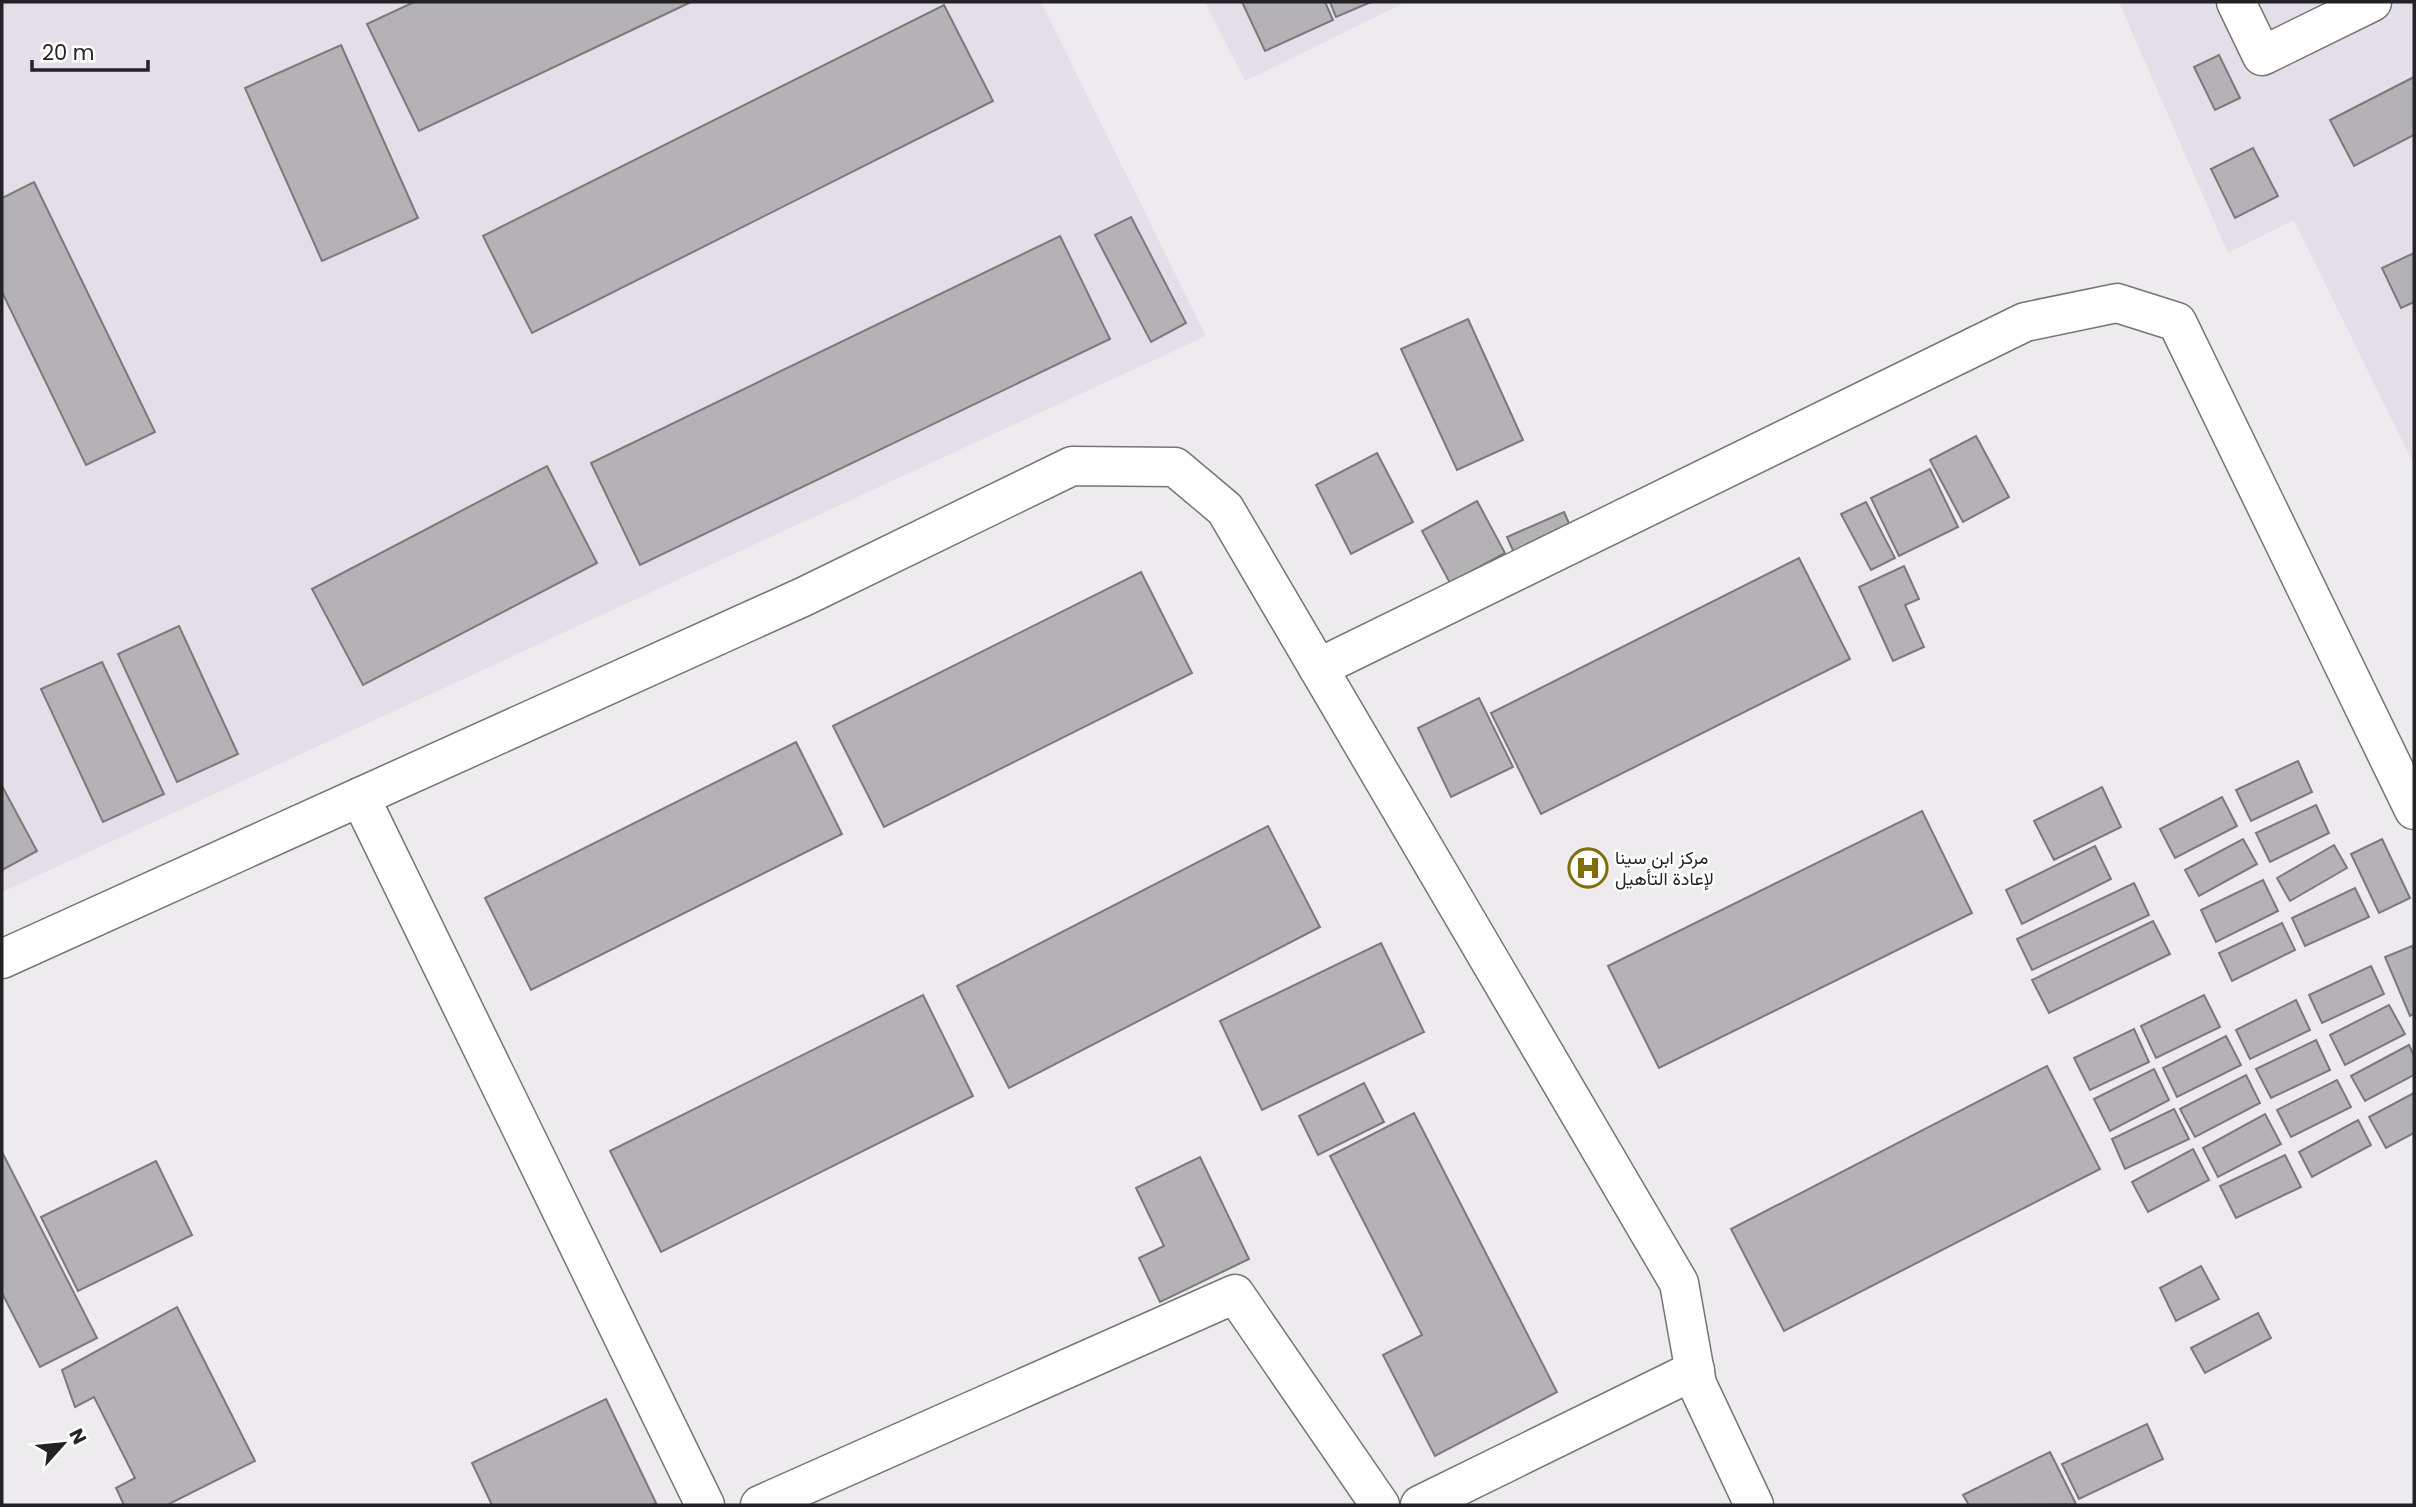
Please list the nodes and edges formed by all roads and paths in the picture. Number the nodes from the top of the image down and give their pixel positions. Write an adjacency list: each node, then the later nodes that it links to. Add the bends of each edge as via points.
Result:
1 (2236, 2): 2 (street, via 2263,56)
2 (2372, 2)
3 (1318, 668): 4 (street, via 1225,509 1175,467 1072,466 803,597); 5 (street, via 2025,322 2117,303 2177,322); 7 (street, via 1679,1283)
4 (360, 797): 6 (street); 8 (street)
5 (2414, 810)
6 (2, 959)
7 (1695, 1370): 11 (street); 12 (street, via 1697,1384)
8 (705, 1505)
9 (760, 1505): 10 (street, via 1235,1294)
10 (1380, 1505)
11 (1420, 1505)
12 (1754, 1505)

